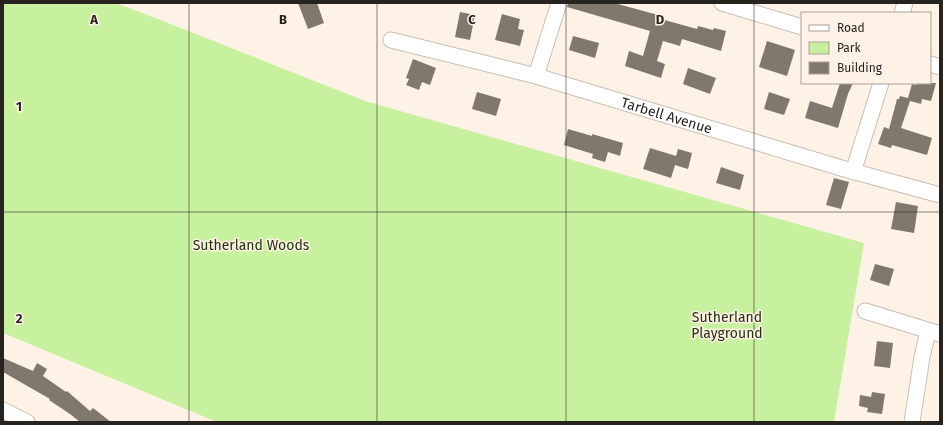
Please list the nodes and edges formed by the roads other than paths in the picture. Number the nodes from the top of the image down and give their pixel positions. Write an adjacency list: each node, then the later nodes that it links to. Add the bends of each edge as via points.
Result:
1 (559, 3): 6 (street)
2 (722, 3): 3 (street)
3 (764, 9): 4 (street)
4 (801, 27)
5 (391, 40): 6 (street, Tarbell Avenue)
6 (536, 76): 8 (street, Tarbell Avenue)
7 (881, 84): 8 (street)
8 (853, 172): 9 (street, Tarbell Avenue)
9 (940, 195)
10 (865, 311): 11 (street)
11 (934, 333): 14 (street, via 922,357)
12 (3, 410): 13 (street)
13 (27, 422)
14 (912, 422)

